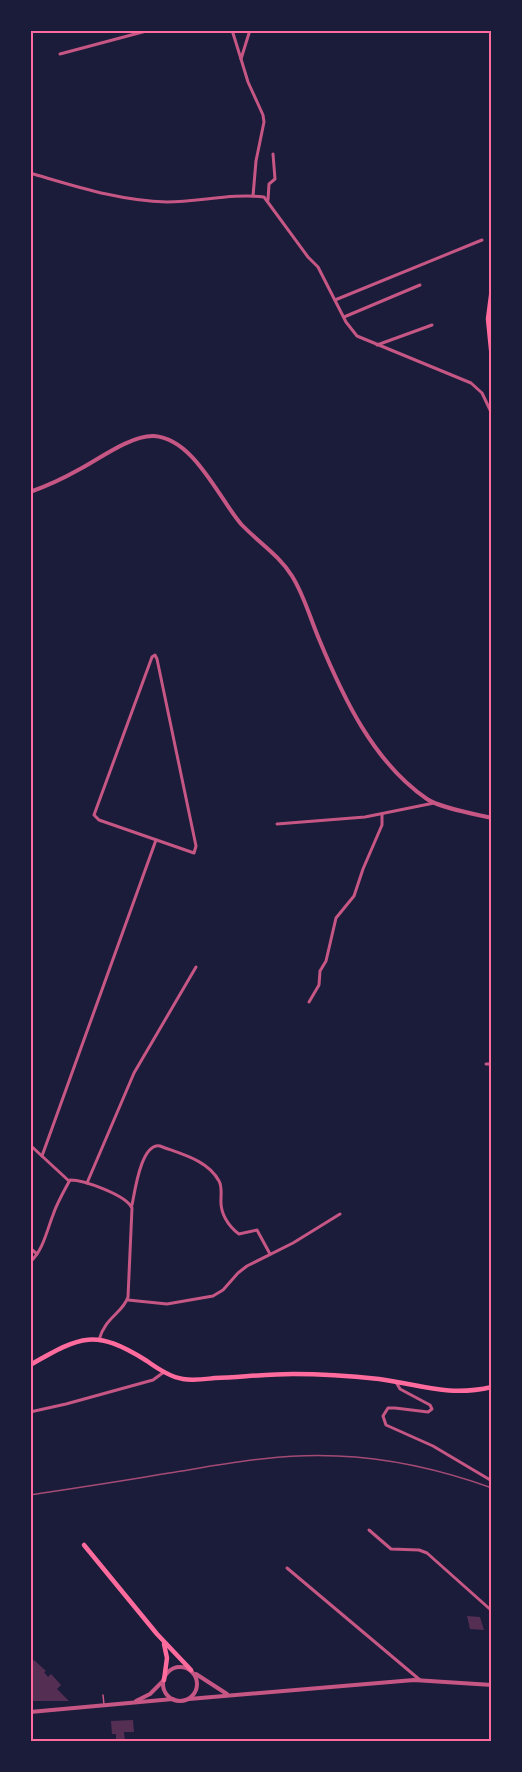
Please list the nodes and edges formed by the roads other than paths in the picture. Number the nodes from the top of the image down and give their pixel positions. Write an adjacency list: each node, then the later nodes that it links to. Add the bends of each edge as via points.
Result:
1 (150, 30): 4 (street)
2 (232, 30): 5 (street)
3 (250, 30): 5 (street)
4 (60, 54)
5 (241, 59): 8 (street, via 264,122)
6 (273, 154): 9 (street, via 275,179 269,184)
7 (30, 173): 8 (street, via 126,198 182,201)
8 (253, 196): 9 (street)
9 (268, 200): 13 (street, via 318,267)
10 (482, 240): 13 (street)
11 (420, 285): 14 (street)
12 (492, 288): 17 (main road, via 488,319)
13 (335, 300): 14 (street)
14 (344, 317): 16 (street, via 357,336)
15 (432, 325): 16 (street)
16 (377, 345): 18 (street, via 471,383 482,393)
17 (492, 360)
18 (492, 414)
19 (30, 492): 20 (street, via 142,438 160,437 180,447 201,468 239,521 290,573 355,716 396,772)
20 (434, 803): 21 (street); 22 (street)
21 (382, 814): 23 (street); 26 (street, via 382,825 354,896 336,918 319,985)
22 (492, 818)
23 (277, 824)
24 (156, 840): 24 (street, via 192,853 196,850 155,655 94,814 99,820); 30 (street)
25 (196, 967): 32 (street, via 134,1073)
26 (309, 1002)
27 (486, 1064): 28 (street)
28 (492, 1064)
29 (30, 1145): 30 (street)
30 (42, 1156): 31 (street)
31 (69, 1181): 32 (street); 36 (street)
32 (87, 1183): 33 (street, via 125,1200)
33 (131, 1210): 37 (street, via 141,1166 151,1147 160,1146 207,1167 220,1183 225,1219 238,1234 257,1230); 39 (street)
34 (340, 1214): 37 (street)
35 (30, 1248): 36 (street)
36 (37, 1254): 38 (street)
37 (270, 1254): 39 (street, via 242,1269 213,1296 167,1304)
38 (30, 1262)
39 (128, 1300): 40 (street, via 105,1324)
40 (99, 1340): 41 (main road, via 69,1345); 42 (main road, via 118,1344)
41 (30, 1365)
42 (164, 1372): 43 (main road, via 187,1380 292,1374); 45 (street, via 153,1380)
43 (396, 1382): 44 (main road, via 453,1392); 46 (street, via 400,1389 432,1409 428,1412 388,1408 383,1416 386,1425 414,1436)
44 (492, 1387)
45 (30, 1412)
46 (492, 1481)
47 (369, 1530): 50 (street, via 392,1549 429,1554)
48 (84, 1545): 51 (main road)
49 (286, 1568): 54 (street)
50 (492, 1611)
51 (157, 1634): 52 (main road); 53 (main road, via 167,1655)
52 (190, 1670): 53 (street, via 174,1668); 56 (street); 58 (street, via 197,1685)
53 (164, 1680): 59 (street, via 165,1691); 60 (street, via 150,1694)
54 (420, 1680): 55 (street); 56 (street)
55 (492, 1685)
56 (228, 1694): 58 (street)
57 (103, 1695): 61 (lane)
58 (189, 1698): 59 (street)
59 (173, 1699): 60 (street)
60 (132, 1703): 61 (street)
61 (104, 1706): 62 (street)
62 (30, 1712)

